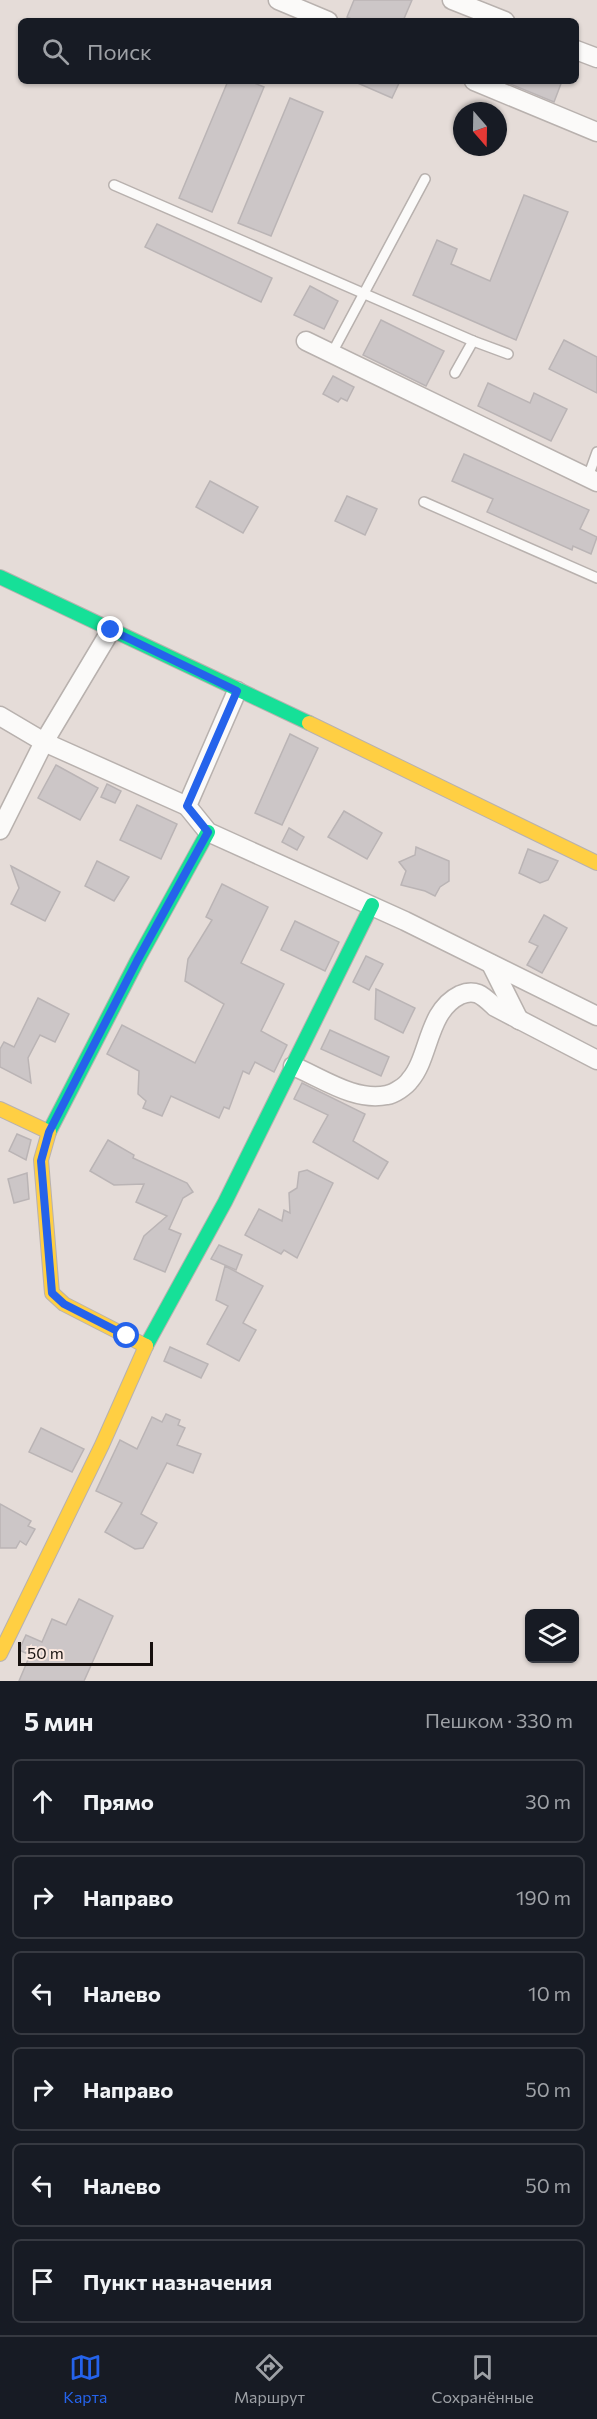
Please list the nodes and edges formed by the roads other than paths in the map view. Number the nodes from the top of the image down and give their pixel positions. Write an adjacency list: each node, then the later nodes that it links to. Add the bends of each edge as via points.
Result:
1 (278, 0): 3 (street)
2 (452, 0): 4 (street)
3 (321, 18)
4 (497, 18)
5 (579, 51): 6 (street)
6 (597, 58)
7 (481, 84): 8 (street)
8 (597, 132)
9 (425, 179): 11 (lane)
10 (114, 185): 11 (lane)
11 (365, 292): 13 (lane); 14 (lane)
12 (306, 341): 14 (street)
13 (473, 341): 15 (lane); 16 (lane)
14 (332, 354): 18 (street)
15 (508, 354)
16 (455, 373)
17 (597, 452): 18 (lane)
18 (593, 479)
19 (424, 502): 21 (lane)
20 (0, 578): 22 (street)
21 (597, 578)
22 (111, 630): 23 (street); 25 (street)
23 (237, 691): 26 (street); 29 (street)
24 (0, 716): 25 (street)
25 (44, 742): 26 (street); 27 (street)
26 (187, 806): 28 (street)
27 (0, 830)
28 (208, 832): 30 (street); 37 (street)
29 (597, 863)
30 (372, 905): 31 (street); 35 (street)
31 (490, 964): 32 (street); 33 (street)
32 (597, 1016)
33 (519, 1020): 34 (street); 35 (street, via 495,1007 482,994 469,991 450,1000 440,1012 411,1080 390,1095 364,1097)
34 (597, 1060)
35 (293, 1066): 38 (street, via 225,1202)
36 (0, 1109): 37 (street)
37 (49, 1132): 38 (street, via 41,1161 52,1293 64,1304)
38 (146, 1346): 39 (street)
39 (0, 1654)

